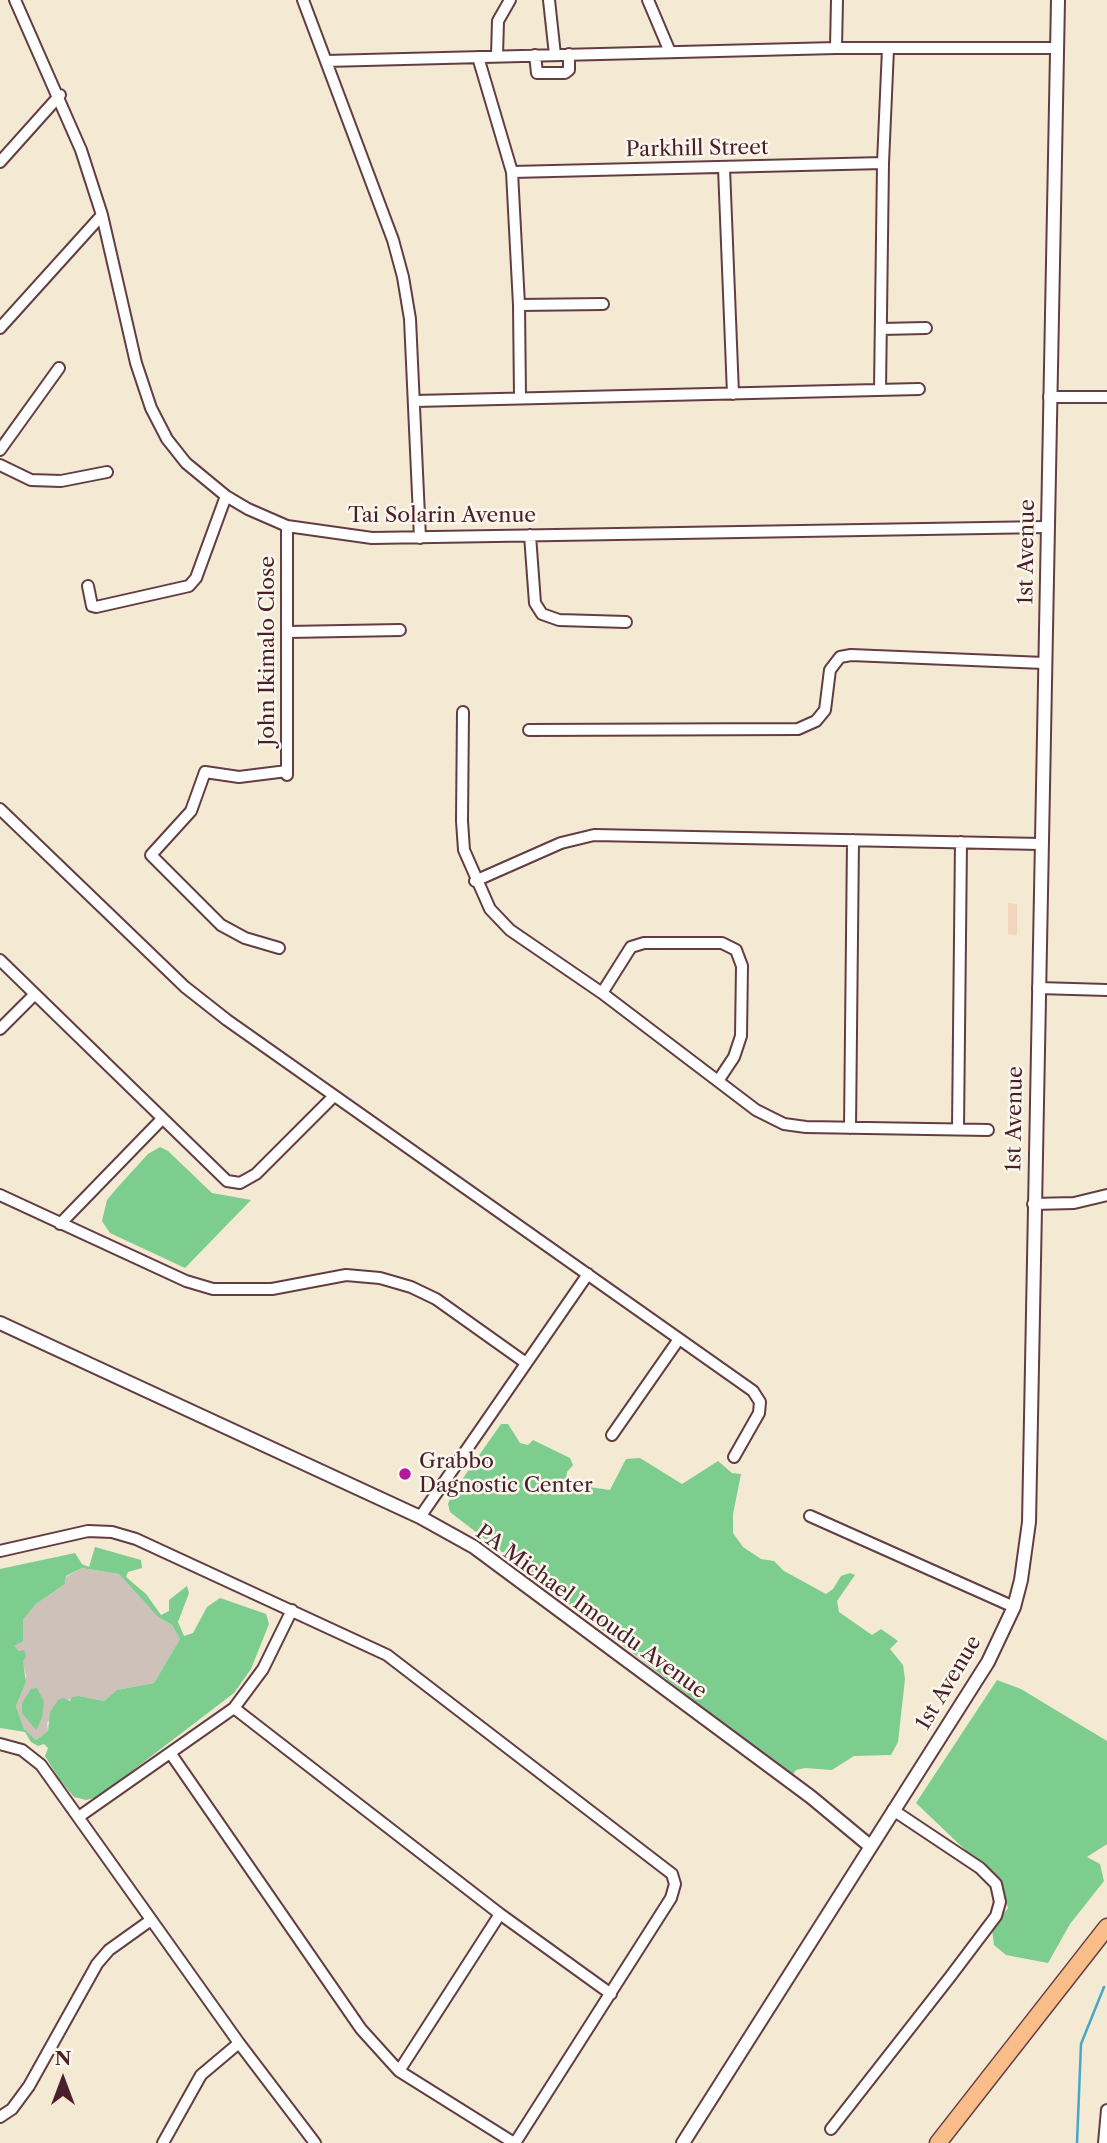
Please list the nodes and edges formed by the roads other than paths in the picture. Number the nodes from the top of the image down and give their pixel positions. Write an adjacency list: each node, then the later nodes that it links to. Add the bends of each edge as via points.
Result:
1 (15, 0): 18 (street, Tai Solarin Avenue)
2 (303, 0): 17 (street)
3 (510, 0): 15 (street, via 498,22)
4 (549, 0): 14 (street)
5 (648, 0): 11 (street)
6 (837, 0): 8 (street)
7 (1058, 0): 9 (street, 1st Avenue)
8 (836, 48): 10 (street); 11 (street)
9 (1057, 48): 10 (street); 34 (street, 1st Avenue)
10 (888, 49): 20 (street)
11 (670, 52): 12 (street)
12 (569, 54): 13 (street, via 565,73 537,73); 14 (street)
13 (535, 55): 14 (street); 15 (street)
14 (555, 55)
15 (496, 56): 16 (street)
16 (478, 57): 17 (street); 22 (street)
17 (326, 61): 36 (street, via 393,240 410,319)
18 (60, 95): 19 (street); 23 (street, Tai Solarin Avenue)
19 (0, 162)
20 (883, 163): 21 (street, Parkhill Street); 28 (street)
21 (724, 168): 22 (street, Parkhill Street); 32 (street)
22 (512, 172): 25 (street)
23 (102, 215): 26 (street); 40 (street, Tai Solarin Avenue, via 151,408 186,463)
24 (603, 303): 25 (street)
25 (519, 305): 33 (street)
26 (0, 328)
27 (926, 328): 28 (street)
28 (881, 329): 31 (street)
29 (59, 368): 37 (street)
30 (919, 389): 31 (street)
31 (880, 390): 32 (street)
32 (733, 394): 33 (street)
33 (520, 397): 36 (street)
34 (1049, 397): 35 (street); 42 (street, 1st Avenue)
35 (1107, 397)
36 (415, 401): 44 (street)
37 (0, 450)
38 (0, 465): 39 (street, via 30,480 61,481)
39 (107, 472)
40 (226, 496): 41 (street, Tai Solarin Avenue); 45 (street, via 189,586 96,607)
41 (287, 526): 44 (street, Tai Solarin Avenue, via 372,538); 48 (street, John Ikimalo Close)
42 (1047, 527): 43 (street, Tai Solarin Avenue); 49 (street, 1st Avenue)
43 (530, 536): 44 (street, Tai Solarin Avenue); 46 (street, via 535,603 542,614 559,620)
44 (420, 538)
45 (88, 586)
46 (626, 622)
47 (400, 630): 48 (street)
48 (288, 632): 57 (street, John Ikimalo Close, via 287,774 239,777 205,772 191,811 151,855 221,925)
49 (1044, 663): 51 (street, via 840,657 830,670 825,710 816,721 798,729); 55 (street, 1st Avenue)
50 (463, 712): 56 (street, via 464,850)
51 (529, 730)
52 (0, 809): 65 (street, via 185,988)
53 (853, 839): 54 (street); 56 (street, via 579,837); 67 (street)
54 (961, 842): 55 (street); 68 (street)
55 (1041, 844): 59 (street, 1st Avenue)
56 (475, 881): 61 (street, via 490,909 510,930)
57 (279, 948)
58 (0, 960): 62 (street)
59 (1038, 988): 60 (street); 72 (street, 1st Avenue)
60 (1107, 990)
61 (602, 993): 64 (street); 64 (street, via 631,947 722,943 736,950 742,966 741,1036)
62 (35, 994): 63 (street); 66 (street)
63 (0, 1029)
64 (718, 1081): 67 (street, via 756,1110 784,1124)
65 (334, 1096): 66 (street, via 256,1174 240,1183 220,1176); 74 (street)
66 (161, 1120): 73 (street)
67 (850, 1128): 68 (street)
68 (958, 1129): 69 (street)
69 (988, 1130)
70 (0, 1195): 73 (street)
71 (1107, 1195): 72 (street, via 1074,1203)
72 (1033, 1204): 83 (street, 1st Avenue, via 1029,1522)
73 (60, 1224): 77 (street, via 213,1289 272,1289 346,1276 380,1278 411,1287 436,1299)
74 (588, 1274): 76 (street); 77 (street)
75 (0, 1323): 81 (street, PA Michael Imoudu Avenue)
76 (679, 1339): 78 (street); 79 (street, via 753,1391 760,1402 760,1413)
77 (526, 1363): 81 (street)
78 (612, 1435)
79 (734, 1457)
80 (810, 1516): 83 (street)
81 (420, 1517): 90 (street, PA Michael Imoudu Avenue, via 474,1547 811,1797)
82 (0, 1551): 84 (street, via 88,1531 111,1532)
83 (1014, 1607): 88 (street, 1st Avenue, via 988,1662)
84 (292, 1610): 85 (street, via 263,1669); 94 (street, via 410,1670 672,1874 671,1898)
85 (234, 1707): 87 (street); 91 (street)
86 (0, 1744): 89 (street, via 22,1750 41,1765)
87 (171, 1754): 89 (street); 96 (street, via 361,2029)
88 (893, 1810): 90 (street, 1st Avenue); 99 (street, via 980,1868 996,1884 1000,1902 996,1916)
89 (80, 1816): 92 (street)
90 (870, 1846): 103 (street, 1st Avenue)
91 (500, 1914): 94 (street); 96 (street)
92 (151, 1920): 95 (street); 98 (street, via 97,1964 29,2086)
93 (1107, 1927): 104 (main road)
94 (611, 1994): 102 (street)
95 (239, 2043): 100 (street, via 201,2075); 101 (street)
96 (399, 2071): 102 (street)
97 (1107, 2110): 105 (street)
98 (0, 2117)
99 (831, 2129)
100 (163, 2143)
101 (315, 2143)
102 (515, 2143)
103 (683, 2143)
104 (938, 2143)
105 (1104, 2143)

